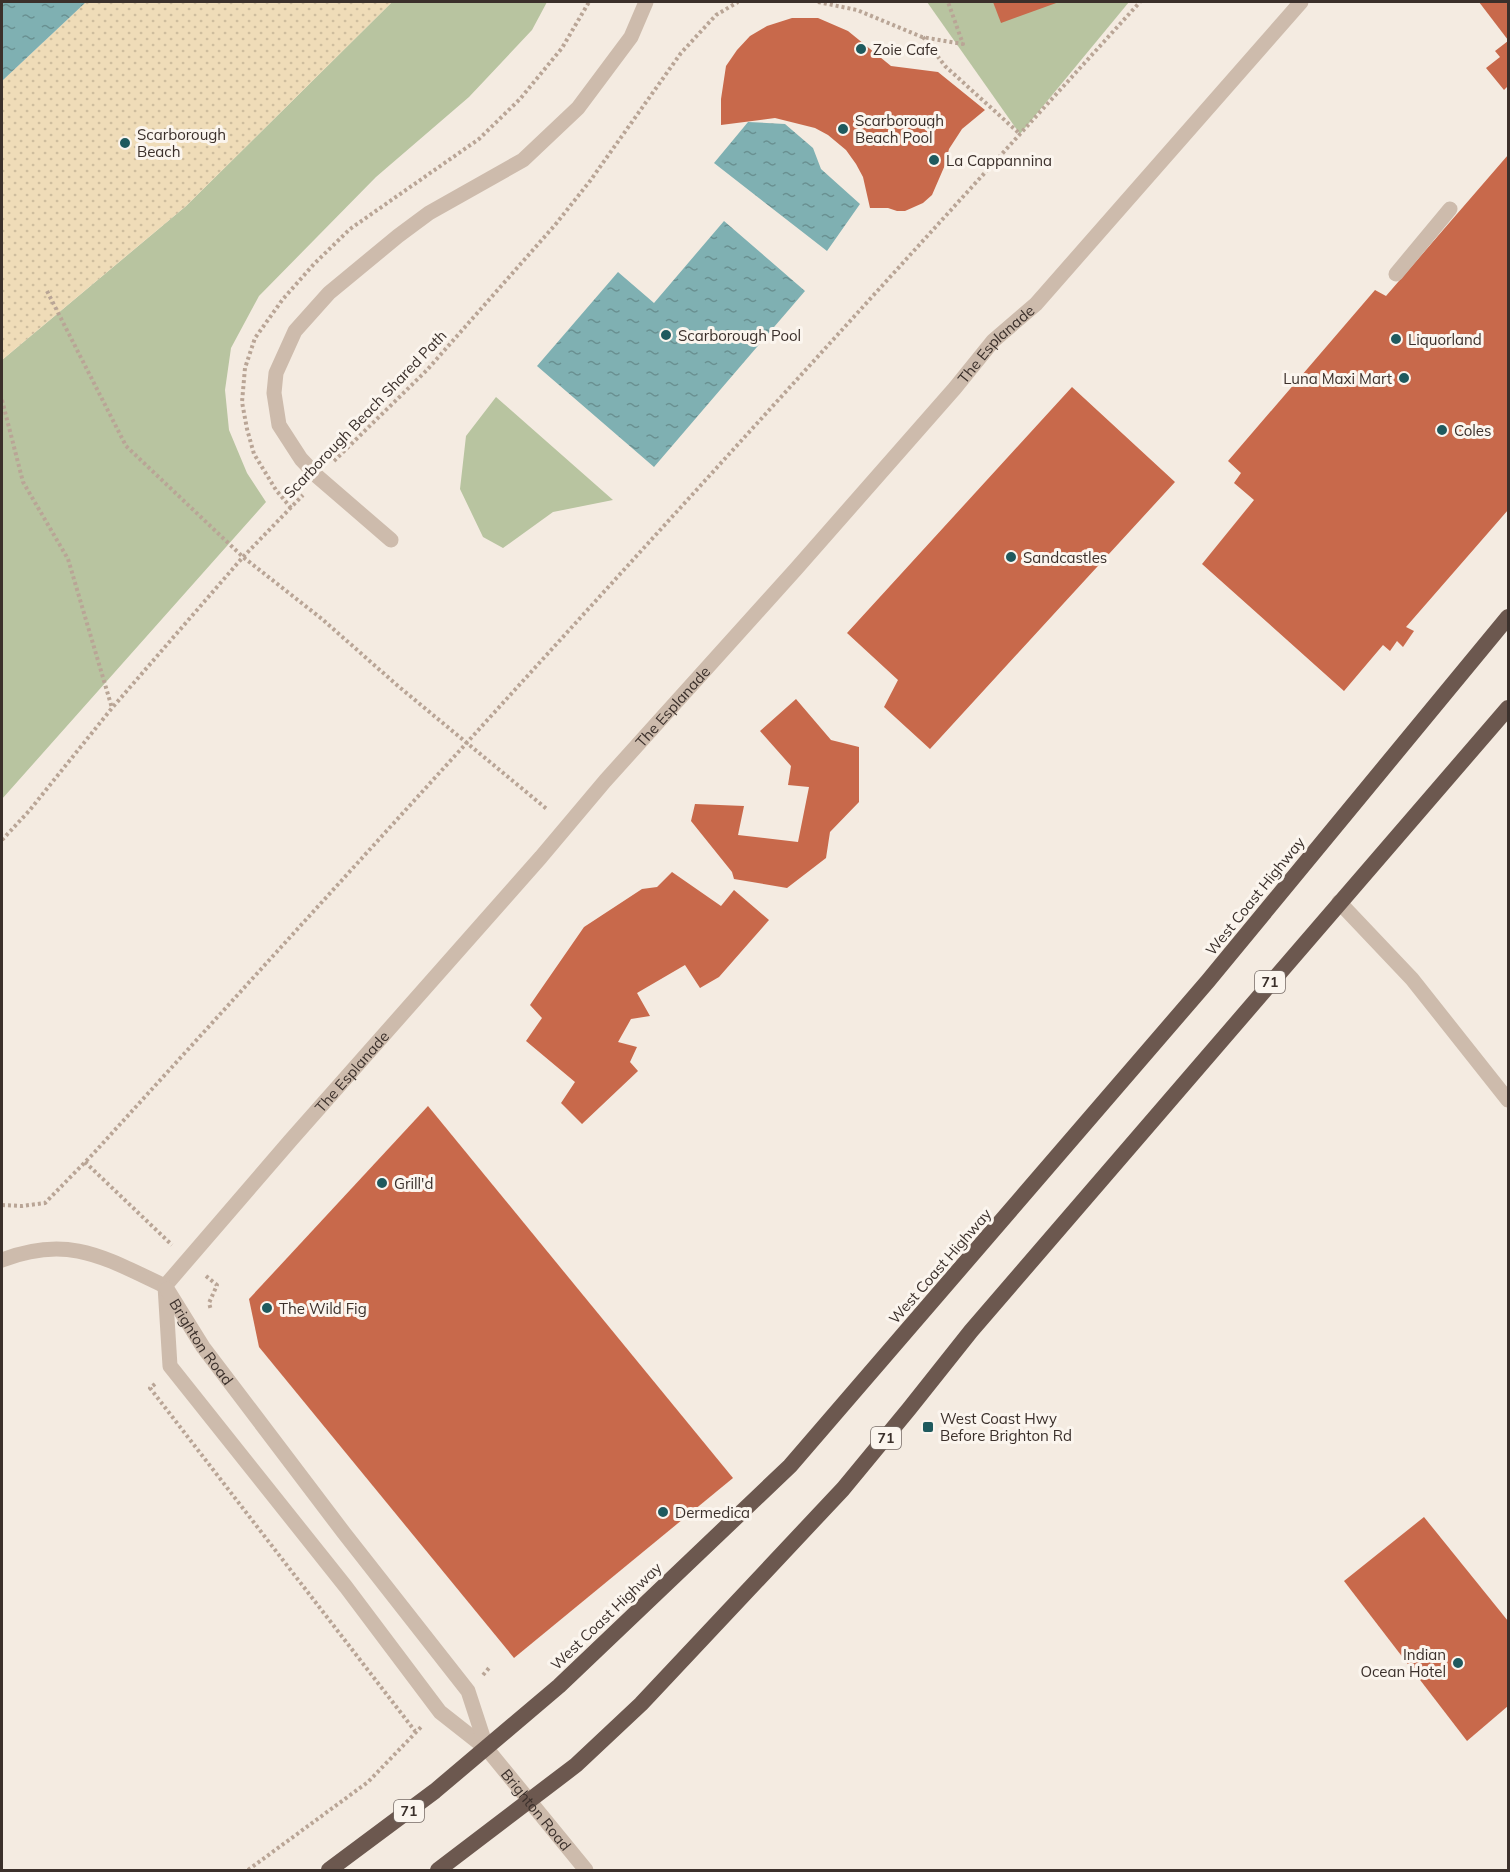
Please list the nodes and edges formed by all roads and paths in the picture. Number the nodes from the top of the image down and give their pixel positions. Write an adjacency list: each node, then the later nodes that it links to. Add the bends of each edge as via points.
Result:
1 (646, 2): 13 (street, via 631,38 578,108 523,160 429,213 398,236 329,294 295,331 276,373 277,414 279,425 301,459)
2 (738, 2): 13 (path, Scarborough Beach Shared Path, via 716,15 681,53 555,225 427,370)
3 (818, 2): 7 (path, via 856,10)
4 (948, 2): 7 (path, via 963,44)
5 (1140, 2): 8 (path)
6 (1301, 2): 20 (street, The Esplanade, via 1044,295 993,341)
7 (922, 37): 8 (path, via 945,66)
8 (1020, 134): 19 (path)
9 (1450, 208): 10 (street)
10 (1396, 274)
11 (47, 291): 15 (path, via 126,446)
12 (2, 400): 17 (path, via 23,482 68,559)
13 (318, 477): 14 (street); 15 (path, Scarborough Beach Shared Path)
14 (391, 540)
15 (243, 557): 17 (path, Scarborough Beach Shared Path); 19 (path)
16 (1509, 617): 28 (highway, West Coast Highway / 71, via 1208,981 790,1466 559,1686)
17 (112, 708): 21 (path, Scarborough Beach Shared Path)
18 (1509, 708): 22 (highway, 71)
19 (467, 742): 20 (path); 24 (path, via 45,1203)
20 (567, 826): 26 (street, The Esplanade)
21 (2, 840)
22 (1340, 902): 23 (street, via 1412,979); 29 (highway, 71, via 971,1331 843,1489 640,1704 576,1765)
23 (1509, 1100)
24 (2, 1205)
25 (2, 1260): 26 (street, via 25,1251 60,1248 89,1253)
26 (165, 1286): 28 (street, Brighton Road, via 203,1347 468,1691); 28 (street, Brighton Road, via 170,1366 440,1712)
27 (415, 1731): 30 (path, via 368,1782)
28 (487, 1749): 29 (street, Brighton Road); 31 (highway, West Coast Highway / 71)
29 (531, 1801): 32 (highway, 71); 33 (street, Brighton Road)
30 (248, 1870)
31 (329, 1870)
32 (438, 1870)
33 (586, 1870)

